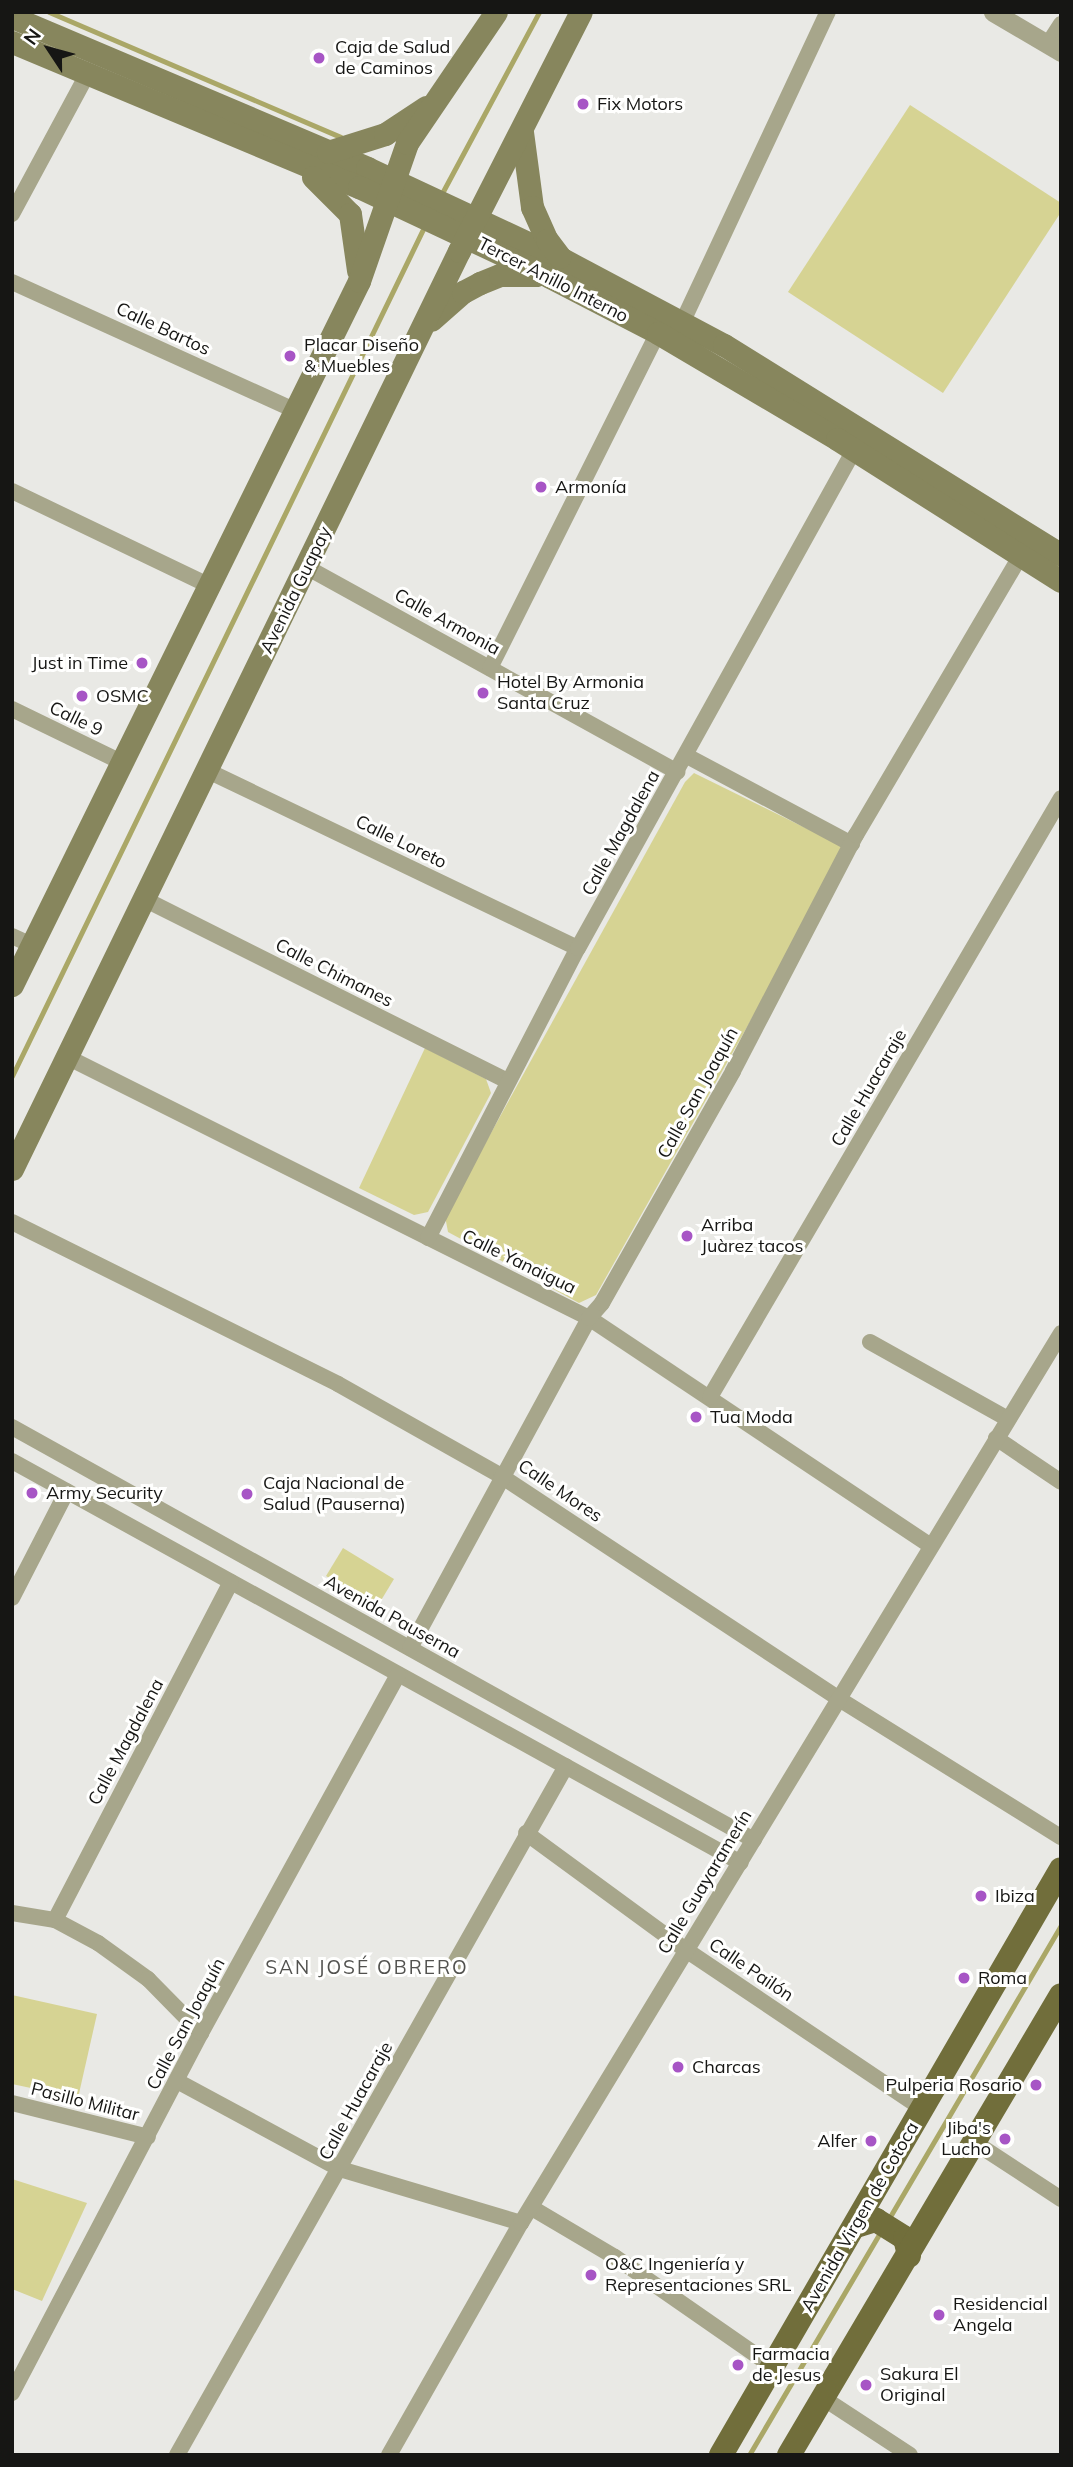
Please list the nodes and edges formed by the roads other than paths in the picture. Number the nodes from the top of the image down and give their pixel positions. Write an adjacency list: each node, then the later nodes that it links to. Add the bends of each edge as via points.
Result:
1 (496, 12): 12 (main road)
2 (582, 12): 14 (main road, Avenida Guapay)
3 (828, 12): 24 (street)
4 (993, 12): 10 (street)
5 (12, 17): 7 (main road, Tercer Anillo Interno)
6 (1061, 24): 10 (street)
7 (41, 29): 8 (main road, via 30,39); 13 (main road, Tercer Anillo Interno)
8 (12, 35)
9 (12, 42): 11 (main road, Tercer Anillo Interno)
10 (1054, 48)
11 (88, 73): 13 (main road, via 103,71 214,120); 16 (main road, Tercer Anillo Interno); 18 (street)
12 (435, 102): 15 (main road, via 385,134); 17 (main road, via 407,143)
13 (271, 127): 15 (main road, Tercer Anillo Interno)
14 (522, 129): 19 (main road, Avenida Guapay); 20 (main road, via 532,207)
15 (328, 152): 17 (main road, Tercer Anillo Interno)
16 (284, 158): 17 (main road, Tercer Anillo Interno); 21 (main road, via 327,186 349,214)
17 (389, 189): 19 (main road, Tercer Anillo Interno); 21 (main road)
18 (12, 214)
19 (464, 224): 20 (main road, Tercer Anillo Interno); 26 (main road, Avenida Guapay)
20 (556, 268): 23 (main road, Tercer Anillo Interno); 24 (main road, Tercer Anillo Interno); 26 (main road, via 480,283 447,304)
21 (359, 281): 28 (main road)
22 (12, 282): 28 (street, Calle Bartos)
23 (577, 291): 24 (main road, via 618,304 663,327); 25 (main road, Tercer Anillo Interno)
24 (682, 323): 27 (main road, Tercer Anillo Interno); 29 (main road, via 688,341 823,420)
25 (658, 333): 29 (main road, Tercer Anillo Interno); 37 (street)
26 (418, 336): 33 (main road, Avenida Guapay)
27 (824, 406): 31 (main road, Tercer Anillo Interno); 32 (main road, via 844,430 1011,538)
28 (298, 412): 36 (main road)
29 (845, 445): 32 (main road, Tercer Anillo Interno); 39 (street, Calle Magdalena)
30 (12, 491): 36 (street)
31 (1061, 555)
32 (1020, 557): 34 (main road, via 1031,554); 35 (main road, Tercer Anillo Interno); 44 (street, Calle San Joaquín)
33 (308, 568): 37 (street, Calle Armonia); 41 (main road, Avenida Guapay)
34 (1061, 571)
35 (1061, 581)
36 (212, 587): 40 (main road)
37 (490, 668): 42 (street, Calle Armonia)
38 (12, 709): 40 (street, Calle 9)
39 (687, 756): 42 (street, Calle Magdalena); 44 (street)
40 (122, 763): 46 (main road)
41 (206, 769): 45 (main road, Avenida Guapay); 47 (street, Calle Loreto)
42 (677, 772): 47 (street, Calle Magdalena)
43 (1061, 798): 57 (street, Calle Huacaraje)
44 (852, 844): 54 (street, Calle San Joaquín, via 733,1071 602,1303)
45 (144, 899): 49 (main road, Avenida Guapay); 50 (street, Calle Chimanes)
46 (22, 941): 48 (main road)
47 (578, 948): 50 (street, Calle Magdalena)
48 (12, 985)
49 (66, 1057): 51 (main road, Avenida Guapay); 53 (street, Calle Yanaigua)
50 (507, 1081): 53 (street, Calle Magdalena)
51 (12, 1170)
52 (12, 1222): 62 (street, Calle Mores, via 338,1384)
53 (428, 1238): 54 (street, Calle Yanaigua)
54 (589, 1318): 57 (street, Calle Yanaigua); 62 (street, Calle San Joaquín)
55 (1061, 1333): 58 (street, Calle Guayaramerín)
56 (870, 1342): 58 (street)
57 (710, 1397): 67 (street, Calle Yanaigua)
58 (1008, 1419): 60 (street, Calle Guayaramerín)
59 (12, 1427): 65 (street, Avenida Pauserna)
60 (996, 1438): 63 (street); 67 (street, Calle Guayaramerín)
61 (12, 1461): 64 (street)
62 (501, 1476): 70 (street, Calle San Joaquín); 73 (street, Calle Mores)
63 (1061, 1482)
64 (67, 1491): 66 (street); 69 (street)
65 (163, 1513): 66 (street); 70 (street, Avenida Pauserna)
66 (149, 1537): 68 (street)
67 (929, 1545): 73 (street, Calle Guayaramerín)
68 (231, 1582): 71 (street); 82 (street, Calle Magdalena)
69 (12, 1598)
70 (410, 1648): 72 (street, Avenida Pauserna)
71 (398, 1675): 74 (street); 85 (street, Calle San Joaquín)
72 (465, 1679): 74 (street); 78 (street, Avenida Pauserna)
73 (839, 1699): 77 (street, Calle Mores); 78 (street, Calle Guayaramerín)
74 (450, 1703): 75 (street)
75 (566, 1766): 76 (street, Calle Huacaraje); 79 (street)
76 (526, 1833): 83 (street, Calle Pailón); 91 (street, Calle Huacaraje)
77 (1061, 1836)
78 (754, 1840): 79 (street, Calle Guayaramerín)
79 (741, 1863): 83 (street, Calle Guayaramerín)
80 (1061, 1869): 88 (main road, Avenida Virgen de Cotoca)
81 (12, 1913): 82 (street)
82 (55, 1920): 85 (street, via 148,1979)
83 (686, 1950): 88 (street, Calle Pailón); 93 (street, Calle Guayaramerín)
84 (1061, 1994): 90 (main road)
85 (201, 2033): 86 (street, Calle San Joaquín)
86 (177, 2081): 89 (street, Calle San Joaquín); 91 (street)
87 (12, 2103): 89 (street, Pasillo Militar)
88 (923, 2109): 94 (main road, Avenida Virgen de Cotoca)
89 (148, 2137): 98 (street, Calle San Joaquín)
90 (974, 2142): 92 (street); 96 (main road)
91 (340, 2169): 95 (street); 100 (street, Calle Huacaraje)
92 (1061, 2199)
93 (532, 2208): 95 (street, Calle Guayaramerín); 97 (street, via 615,2257)
94 (873, 2211): 96 (main road); 97 (main road, Avenida Virgen de Cotoca)
95 (521, 2223): 101 (street, Calle Guayaramerín)
96 (914, 2234): 99 (main road)
97 (772, 2366): 102 (main road, Avenida Virgen de Cotoca)
98 (12, 2393)
99 (823, 2398): 103 (main road); 104 (street)
100 (177, 2455)
101 (389, 2455)
102 (721, 2455)
103 (789, 2455)
104 (910, 2455)

